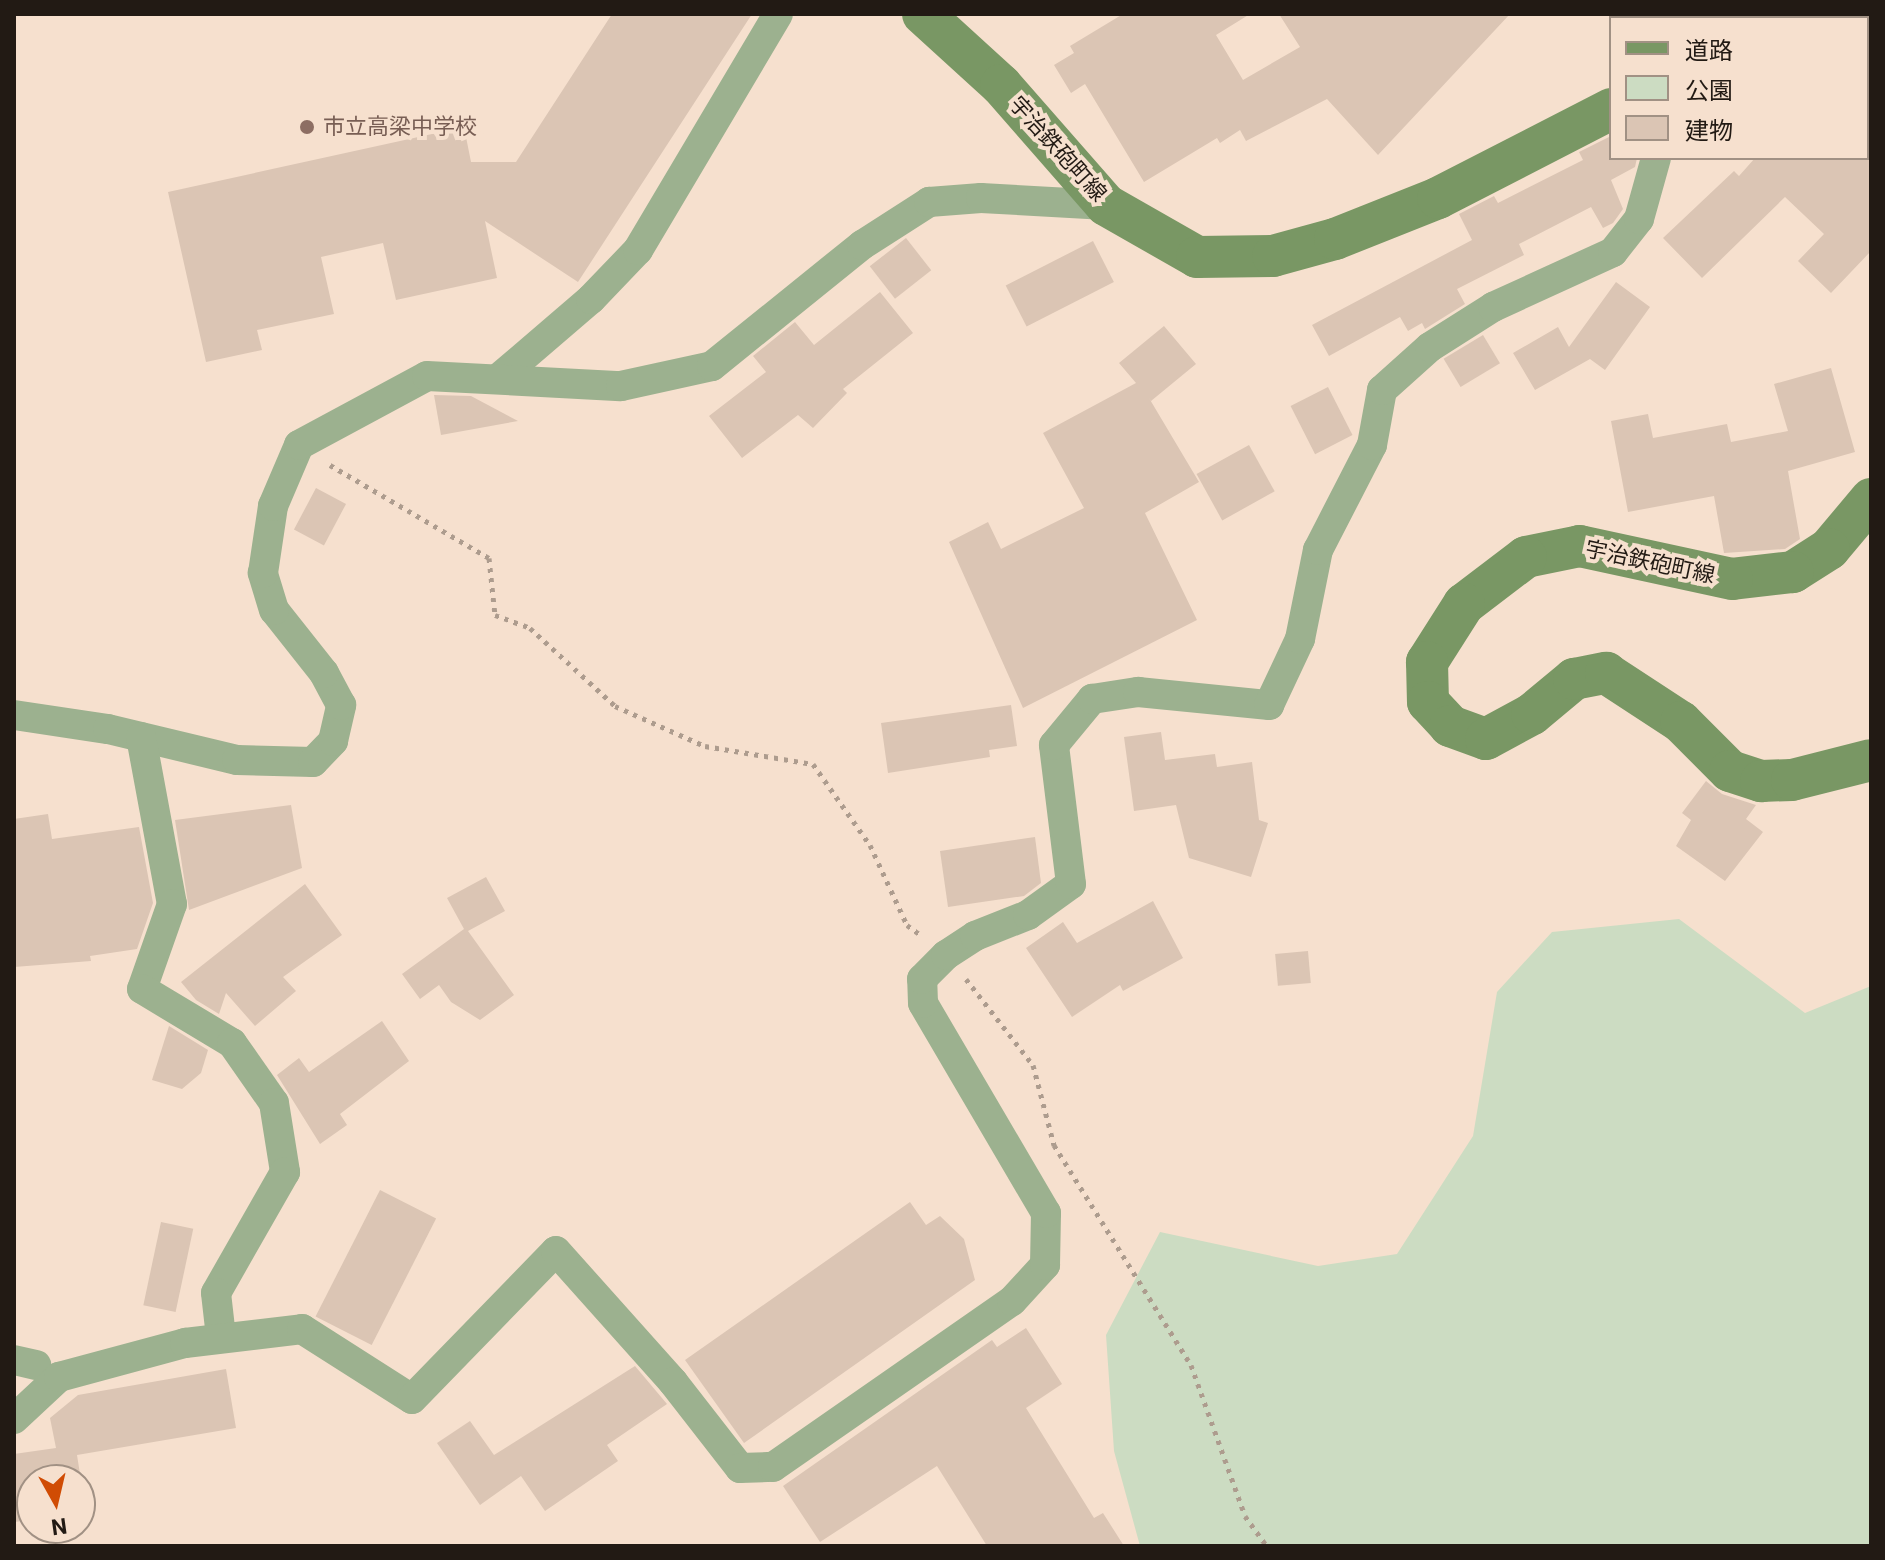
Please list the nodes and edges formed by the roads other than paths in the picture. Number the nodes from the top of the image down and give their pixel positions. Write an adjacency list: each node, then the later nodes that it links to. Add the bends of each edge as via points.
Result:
1 (778, 14): 6 (street, via 638,250 591,299)
2 (923, 14): 5 (main road, 宇治鉄砲町線, via 1001,85)
3 (1609, 110): 5 (main road, 宇治鉄砲町線, via 1438,198 1335,239 1273,256 1197,257)
4 (1655, 160): 11 (street, via 1639,219 1613,252 1493,307 1430,347 1382,390 1372,445 1318,550 1300,639 1269,705 1138,692 1092,699 1054,745 1071,884 1028,915 975,936 922,979 923,1003 1046,1213 1045,1265 1012,1301 773,1467 740,1468 673,1382 556,1251 412,1399 302,1329)
5 (1106, 205): 6 (street, via 981,198 929,202 862,245 712,366 621,386)
6 (500, 377): 9 (street, via 427,376 299,445 273,506 263,573 274,610 324,673 341,705 333,741 313,762 237,760)
7 (1871, 499): 10 (main road, 宇治鉄砲町線, via 1829,549 1793,572 1732,579 1580,546 1526,557 1464,604 1427,662 1428,702 1450,726 1486,739 1532,714 1574,679 1606,673 1681,722 1730,771 1761,781 1792,780)
8 (14, 715): 9 (street, via 39,715)
9 (141, 737): 11 (street, via 172,904 142,989 232,1043 274,1103 285,1172 216,1293)
10 (1871, 760)
11 (221, 1337): 12 (street, via 59,1377)
12 (14, 1419)

